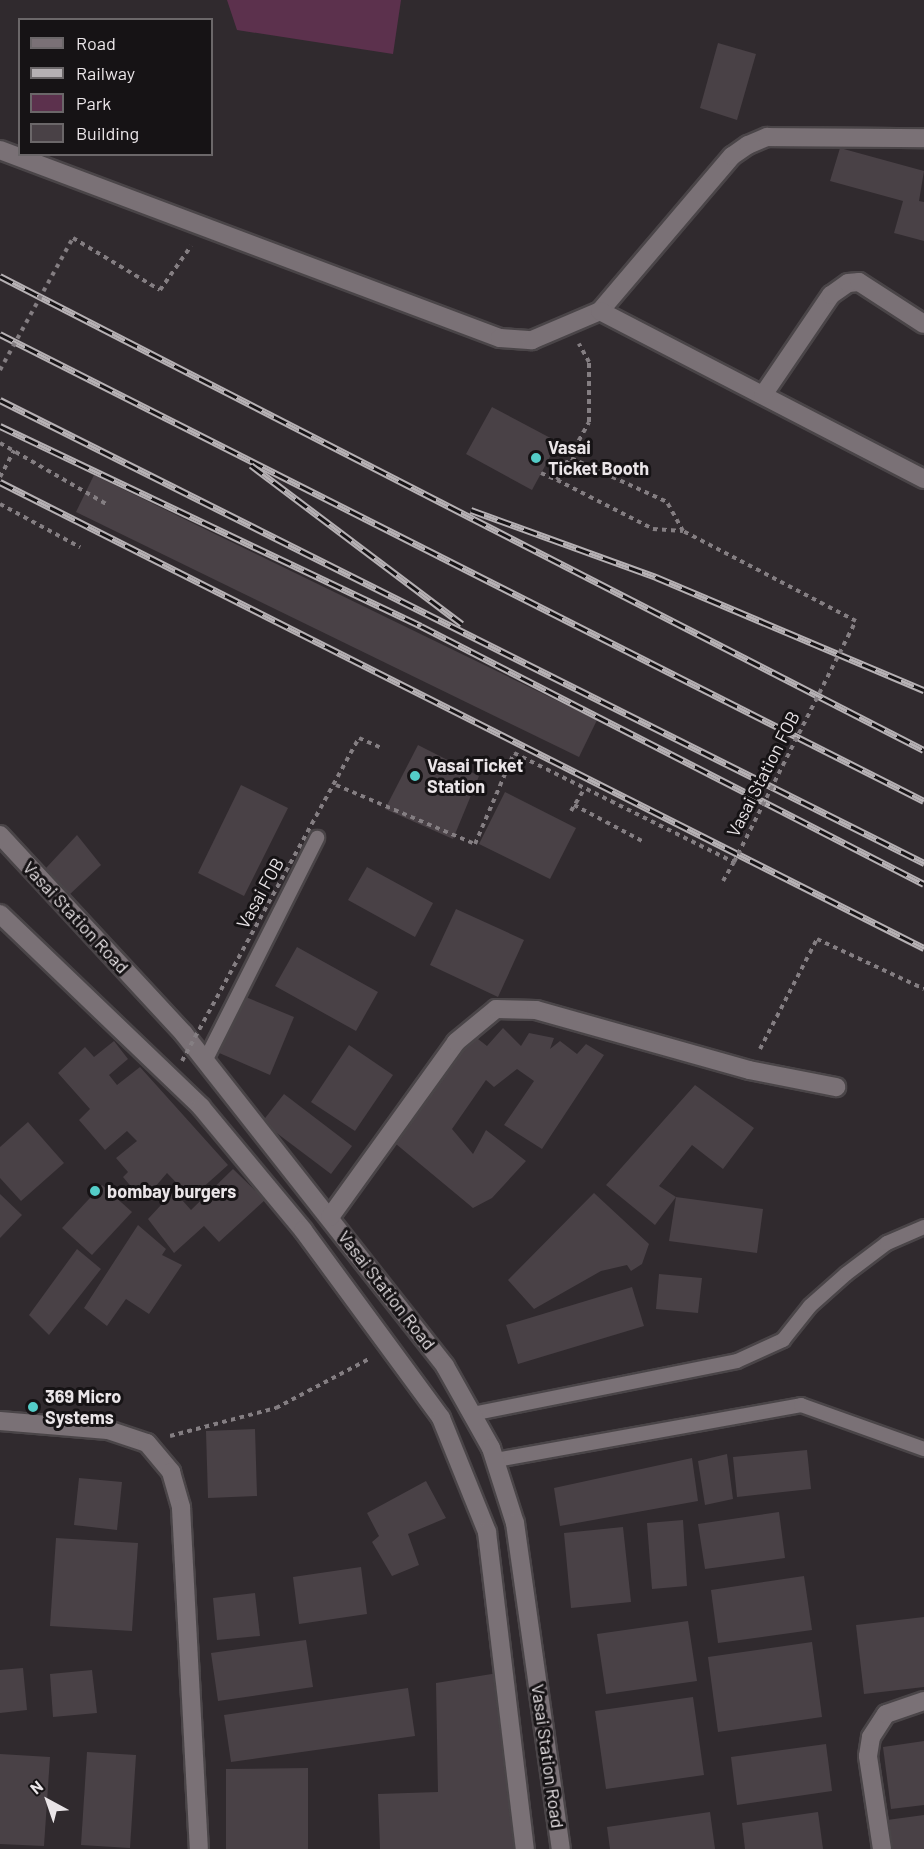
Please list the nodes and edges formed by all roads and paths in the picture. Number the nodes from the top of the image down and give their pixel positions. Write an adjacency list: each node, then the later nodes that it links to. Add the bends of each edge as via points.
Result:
1 (924, 138): 4 (street, via 767,137 748,146 732,156)
2 (0, 150): 3 (street)
3 (203, 229): 6 (street, via 500,338 532,340); 7 (path, bridge, via 160,290 73,238)
4 (600, 311): 6 (street); 8 (street)
5 (924, 324): 8 (street, via 860,282 848,283 831,295)
6 (571, 328): 11 (path, via 589,362 589,422)
7 (0, 370)
8 (762, 395): 14 (street)
9 (0, 443): 10 (path)
10 (14, 451): 13 (path); 17 (path)
11 (571, 458): 15 (path); 18 (path, bridge, via 667,502)
12 (541, 473): 15 (path)
13 (0, 477)
14 (924, 479)
15 (557, 480): 18 (path, via 653,529)
16 (0, 504): 19 (path)
17 (108, 505)
18 (683, 531): 28 (path, Vasai Station FOB, bridge, via 856,621)
19 (80, 547)
20 (381, 748): 21 (path, Vasai FOB, bridge, via 359,738)
21 (336, 785): 22 (path, Vasai Station FOB, bridge, via 475,844 514,753); 32 (path, Vasai FOB, bridge)
22 (584, 789): 23 (path); 28 (path, Vasai Station FOB, bridge)
23 (574, 805): 24 (path); 27 (path)
24 (571, 811)
25 (0, 835): 33 (street, Vasai Station Road)
26 (317, 838): 33 (lane)
27 (642, 841)
28 (734, 862): 29 (path)
29 (723, 881)
30 (0, 914): 38 (street, via 201,1107)
31 (924, 989): 34 (path, via 817,939)
32 (182, 1061)
33 (205, 1061): 36 (street, Vasai Station Road)
34 (749, 1070): 35 (street); 36 (street, via 536,1010 496,1009 456,1042)
35 (836, 1087)
36 (330, 1217): 39 (street, Vasai Station Road, via 445,1366)
37 (924, 1227): 39 (lane, via 887,1244 846,1274 810,1306 783,1340 737,1361)
38 (391, 1347): 41 (path, via 276,1408); 46 (street, via 441,1418 487,1532)
39 (472, 1414): 43 (street, Vasai Station Road)
40 (0, 1421): 41 (street, via 108,1430)
41 (147, 1443): 45 (street, via 171,1472 182,1508)
42 (924, 1449): 43 (lane, via 801,1405)
43 (496, 1460): 47 (street, Vasai Station Road, via 515,1523)
44 (924, 1701): 48 (street, via 886,1714 871,1737 868,1756)
45 (199, 1849)
46 (525, 1849)
47 (561, 1849)
48 (882, 1849)

